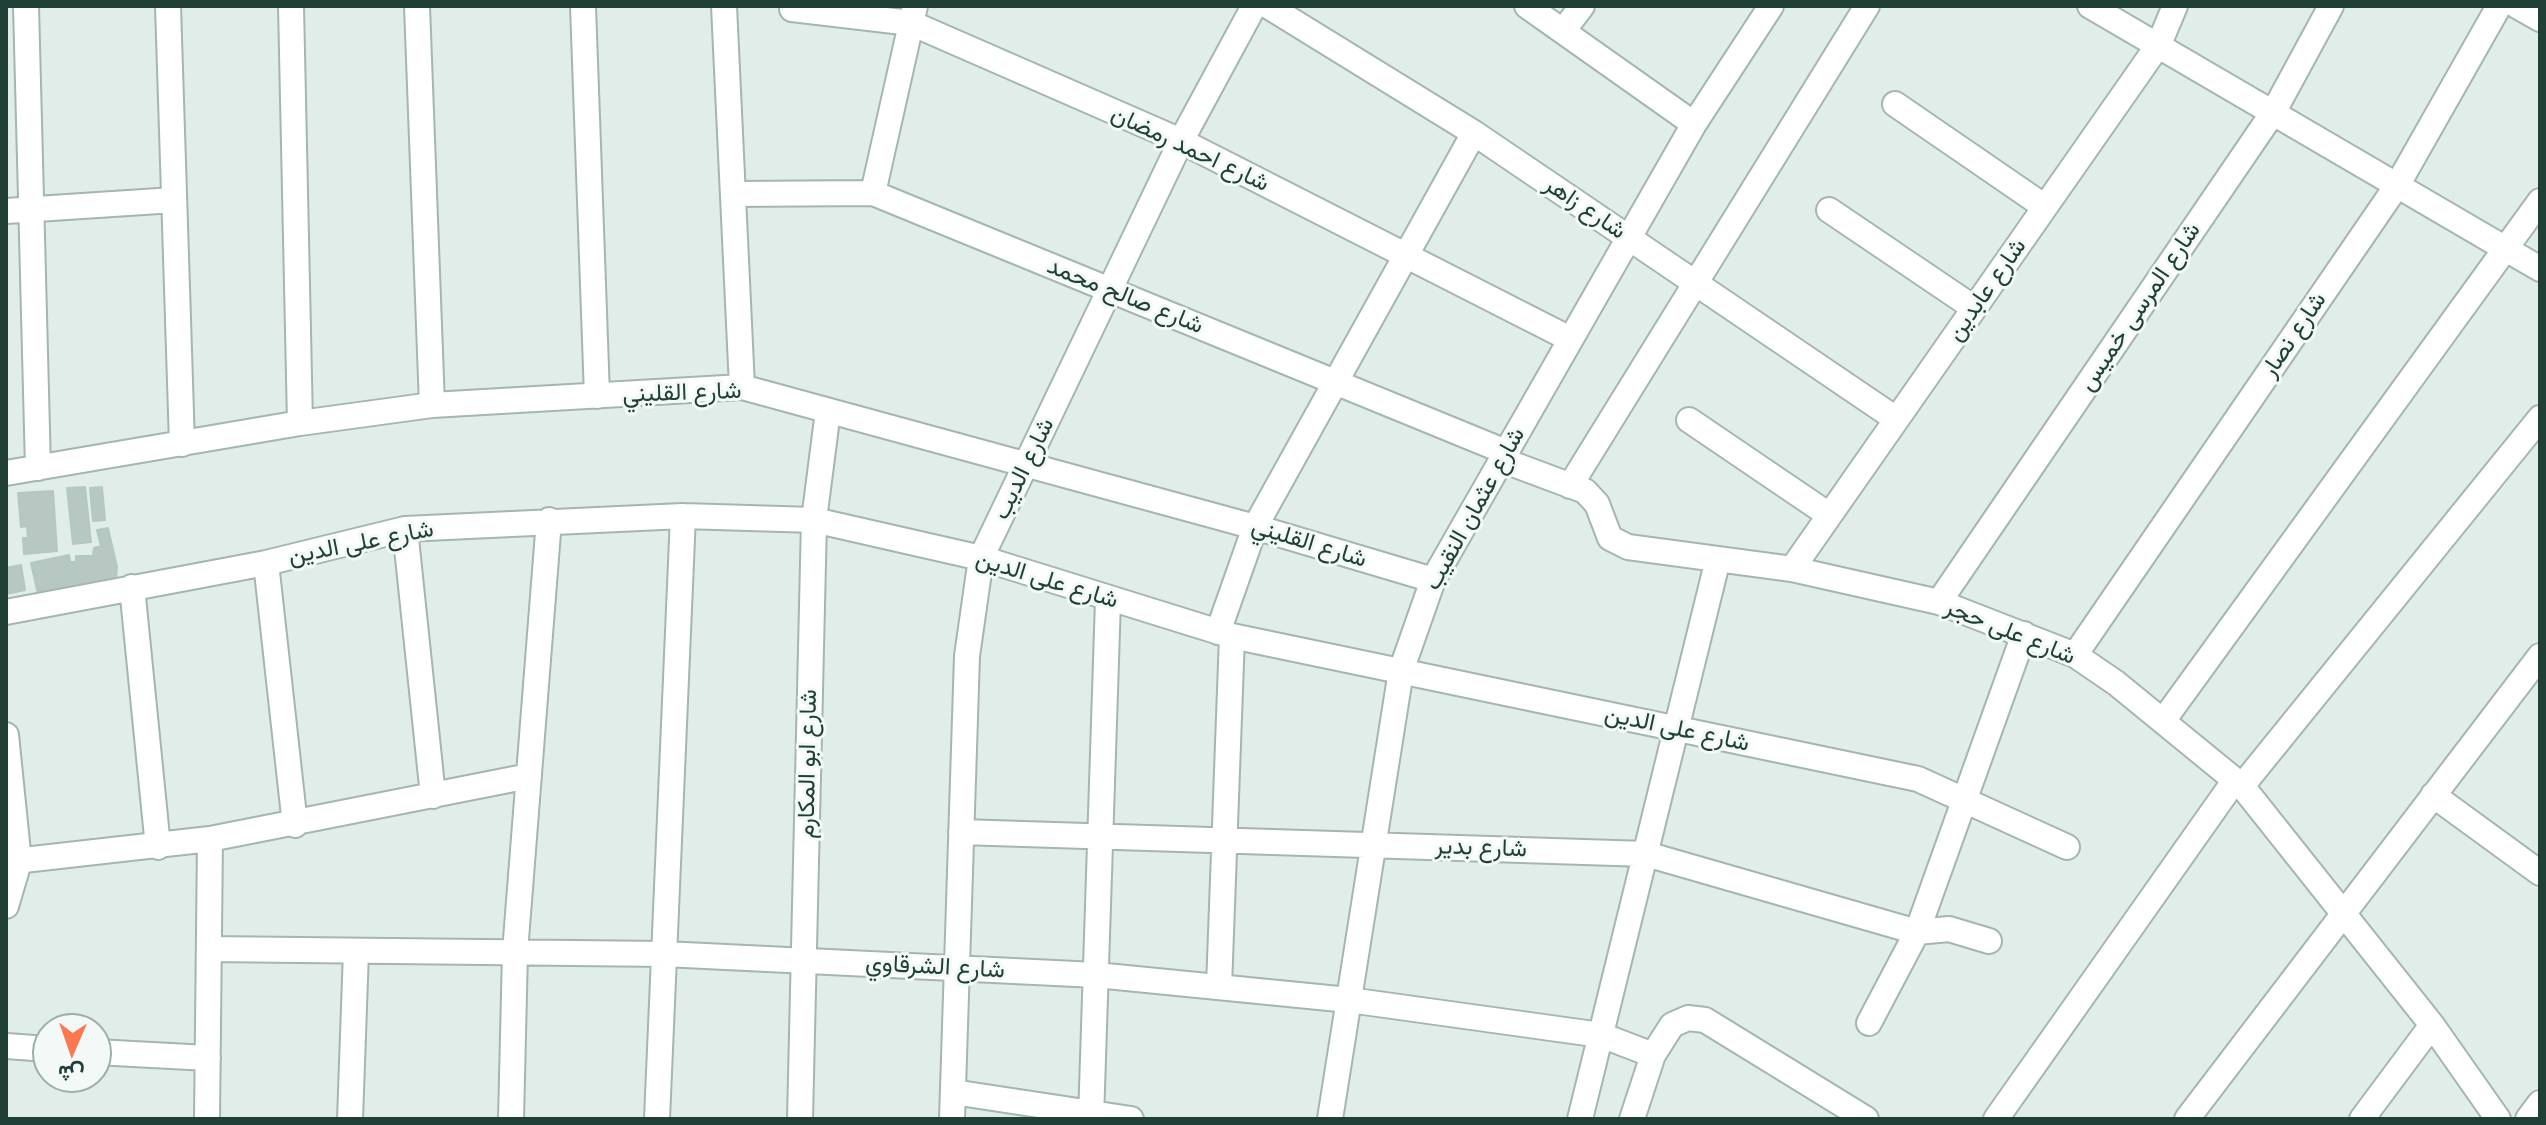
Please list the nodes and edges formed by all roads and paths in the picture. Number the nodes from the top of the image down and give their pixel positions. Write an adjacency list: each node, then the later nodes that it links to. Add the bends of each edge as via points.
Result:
1 (26, 6): 34 (street)
2 (168, 6): 31 (street)
3 (291, 6): 53 (street)
4 (417, 6): 48 (street)
5 (583, 6): 47 (street)
6 (724, 6): 30 (street)
7 (1254, 6): 27 (street, شارع الديب)
8 (1268, 6): 26 (street, شارع زاهر)
9 (1527, 6): 21 (street)
10 (1582, 6): 21 (street)
11 (1771, 6): 25 (street, شارع عثمان النقيب)
12 (1867, 6): 41 (street)
13 (2090, 6): 22 (street)
14 (2175, 6): 22 (street, شارع عابدين)
15 (2331, 6): 24 (street, شارع المرسى خميس)
16 (2499, 6): 28 (street, شارع نصار)
17 (2517, 6): 20 (street)
18 (792, 9): 19 (street, شارع احمد رمضان)
19 (913, 15): 27 (street, شارع احمد رمضان); 29 (street)
20 (2540, 19)
21 (1563, 31): 25 (street)
22 (2159, 44): 24 (street); 33 (street, شارع عابدين)
23 (1895, 104): 33 (street)
24 (2274, 111): 28 (street); 73 (street, شارع المرسى خميس)
25 (1694, 124): 37 (street, شارع عثمان النقيب)
26 (1474, 133): 37 (street, شارع زاهر); 39 (street)
27 (1181, 141): 39 (street, شارع احمد رمضان); 42 (street, شارع الديب)
28 (2398, 184): 38 (street); 77 (street, شارع نصار)
29 (873, 193): 30 (street, شارع صالح محمد); 42 (street, شارع صالح محمد)
30 (733, 194): 46 (street)
31 (174, 200): 34 (street); 54 (street)
32 (2540, 201): 38 (street)
33 (2045, 207): 43 (street, شارع عابدين)
34 (31, 209): 36 (street); 57 (street)
35 (1829, 210): 43 (street)
36 (6, 211)
37 (1628, 237): 41 (street, شارع زاهر); 44 (street, شارع عثمان النقيب)
38 (2506, 249): 40 (street); 80 (street)
39 (1406, 255): 44 (street, شارع احمد رمضان); 45 (street)
40 (2540, 269)
41 (1696, 282): 51 (street, شارع زاهر); 59 (street)
42 (1109, 289): 45 (street, شارع صالح محمد); 56 (street, شارع الديب)
43 (1974, 308): 51 (street, شارع عابدين)
44 (1570, 339): 55 (street, شارع عثمان النقيب)
45 (1335, 382): 55 (street, شارع صالح محمد); 64 (street)
46 (742, 387): 47 (street, شارع القليني); 49 (street, شارع القليني)
47 (597, 396): 48 (street, شارع القليني)
48 (432, 405): 53 (street, شارع القليني)
49 (828, 411): 56 (street, شارع القليني); 63 (street, شارع ابو المكارم)
50 (2540, 418): 84 (street)
51 (1896, 419): 60 (street, شارع عابدين)
52 (1689, 420): 60 (street)
53 (300, 423): 54 (street, شارع القليني)
54 (182, 444): 57 (street, شارع القليني)
55 (1504, 456): 59 (street, شارع على حجر); 70 (street, شارع عثمان النقيب)
56 (1026, 464): 64 (street, شارع القليني); 66 (street, شارع الديب)
57 (38, 468): 58 (street, شارع القليني)
58 (6, 473)
59 (1570, 486): 67 (street, شارع على حجر, via 1591,498 1610,538 1628,547)
60 (1829, 515): 69 (street, شارع عابدين)
61 (683, 516): 62 (street, شارع على الدين); 63 (street, شارع على الدين); 106 (street)
62 (549, 520): 65 (street, شارع على الدين); 83 (street)
63 (814, 520): 66 (street, شارع على الدين); 107 (street, شارع ابو المكارم)
64 (1255, 527): 70 (street, شارع القليني); 75 (street)
65 (405, 529): 68 (street, شارع على الدين); 86 (street)
66 (981, 558): 72 (street, شارع على الدين); 89 (street, شارع الديب, via 967,656)
67 (1718, 559): 69 (street, شارع على حجر); 81 (street)
68 (266, 563): 71 (street, شارع على الدين); 88 (street)
69 (1792, 569): 73 (street, شارع على حجر)
70 (1433, 580): 79 (street, شارع عثمان النقيب)
71 (132, 587): 74 (street, شارع على الدين); 94 (street)
72 (1108, 600): 75 (street, شارع على الدين); 90 (street)
73 (1939, 602): 76 (street, شارع على حجر)
74 (6, 612)
75 (1225, 634): 79 (street, شارع على الدين); 92 (street)
76 (2024, 634): 77 (street, شارع على حجر); 87 (street)
77 (2075, 655): 80 (street, شارع على حجر)
78 (2540, 656): 85 (street)
79 (1401, 671): 81 (street, شارع على الدين); 93 (street, شارع عثمان النقيب)
80 (2163, 721): 84 (street, شارع على حجر)
81 (1676, 728): 87 (street, شارع على الدين, via 1918,779); 96 (street)
82 (6, 735): 97 (street)
83 (529, 776): 86 (street); 105 (street)
84 (2239, 783): 100 (street, شارع على حجر); 134 (street)
85 (2433, 795): 98 (street); 100 (street)
86 (433, 796): 88 (street)
87 (1964, 800): 95 (street, شارع على الدين); 101 (street)
88 (295, 825): 91 (street)
89 (961, 832): 90 (street, شارع بدير); 108 (street, شارع الديب)
90 (1101, 836): 92 (street, شارع بدير); 109 (street)
91 (210, 839): 94 (street); 103 (street)
92 (1224, 840): 93 (street, شارع بدير); 110 (street)
93 (1374, 845): 96 (street, شارع بدير); 111 (street, شارع عثمان النقيب)
94 (158, 847): 97 (street)
95 (2067, 847)
96 (1646, 854): 101 (street, شارع بدير); 114 (street)
97 (12, 862): 99 (street)
98 (2540, 873)
99 (6, 906)
100 (2342, 912): 113 (street, شارع على حجر); 135 (street)
101 (1917, 932): 102 (street, شارع بدير, via 1949,929); 112 (street)
102 (1989, 941)
103 (209, 949): 104 (street, شارع الشرقاوي); 119 (street)
104 (356, 951): 105 (street, شارع الشرقاوي); 124 (street)
105 (515, 952): 106 (street, شارع الشرقاوي); 125 (street)
106 (664, 954): 107 (street, شارع الشرقاوي); 126 (street)
107 (804, 961): 108 (street, شارع الشرقاوي); 127 (street, شارع ابو المكارم)
108 (956, 968): 109 (street, شارع الشرقاوي); 120 (street, شارع الديب)
109 (1096, 975): 110 (street, شارع الشرقاوي); 122 (street)
110 (1219, 987): 111 (street, شارع الشرقاوي)
111 (1349, 1000): 114 (street, شارع الشرقاوي); 130 (street, شارع عثمان النقيب)
112 (1869, 1023)
113 (2432, 1025): 136 (street); 137 (street, شارع على حجر)
114 (1601, 1035): 118 (street, شارع الشرقاوي); 131 (street)
115 (6, 1046): 116 (street)
116 (32, 1048)
117 (112, 1053): 119 (street)
118 (1653, 1055): 132 (street); 133 (street, via 1672,1025 1688,1018 1705,1020)
119 (208, 1058): 123 (street)
120 (953, 1092): 122 (street); 128 (street, شارع الديب)
121 (2540, 1103): 138 (street)
122 (1091, 1116): 129 (street)
123 (207, 1119)
124 (350, 1119)
125 (511, 1119)
126 (657, 1119)
127 (800, 1119)
128 (952, 1119)
129 (1131, 1119)
130 (1330, 1119)
131 (1580, 1119)
132 (1632, 1119)
133 (1866, 1119)
134 (1996, 1119)
135 (2187, 1119)
136 (2362, 1119)
137 (2498, 1119)
138 (2528, 1119)

